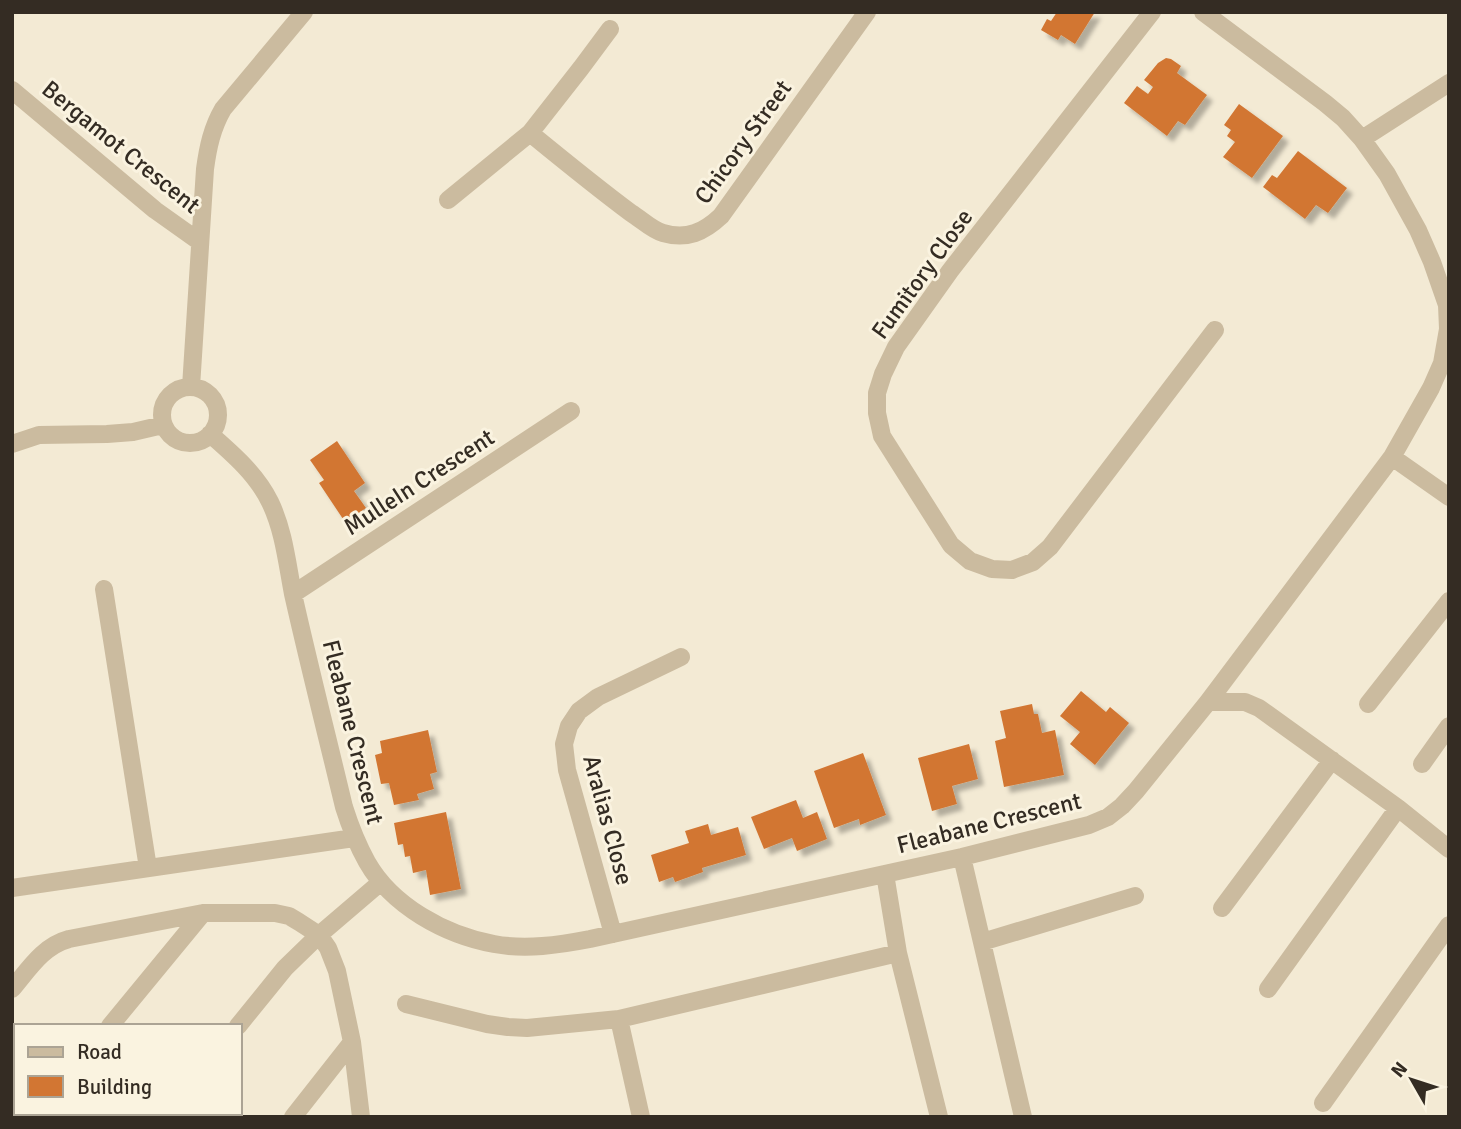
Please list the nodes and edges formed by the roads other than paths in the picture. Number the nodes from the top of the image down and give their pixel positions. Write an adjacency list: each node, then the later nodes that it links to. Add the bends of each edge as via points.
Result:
1 (304, 12): 11 (street, via 215,123 205,169)
2 (867, 12): 8 (street, Chicory Street, via 721,216 690,235 659,232)
3 (1152, 12): 13 (street, Fumitory Close, via 895,347 877,393 882,436 951,545 970,561 1012,570 1033,562 1050,547)
4 (1203, 12): 9 (street, Fleabane Crescent, via 1325,103)
5 (610, 29): 8 (street)
6 (1449, 83): 9 (street)
7 (12, 90): 11 (street, Bergamot Crescent, via 136,195)
8 (530, 133): 10 (street)
9 (1362, 139): 12 (street, Fleabane Crescent, via 1418,230)
10 (448, 200)
11 (200, 242): 14 (street)
12 (1448, 304): 21 (street, Fleabane Crescent, via 1442,363)
13 (1215, 330)
14 (191, 387): 16 (street, via 169,396 162,407); 19 (street, via 204,390 218,411)
15 (570, 411): 24 (street, MulleIn Crescent)
16 (163, 425): 18 (street, via 120,433); 19 (street, via 175,440 187,444)
17 (12, 427): 18 (street)
18 (38, 435): 20 (street)
19 (210, 435): 24 (street, Fleabane Crescent, via 232,453 269,499 283,537)
20 (12, 444)
21 (1392, 457): 22 (street); 27 (street, Fleabane Crescent)
22 (1449, 497)
23 (104, 589): 36 (street)
24 (293, 594): 33 (street, Fleabane Crescent)
25 (1449, 601): 28 (street)
26 (681, 657): 44 (street, Aralias Close, via 579,711 564,744 567,770)
27 (1208, 702): 30 (street, via 1245,702 1259,708); 35 (street, Fleabane Crescent, via 1136,791 1108,817)
28 (1368, 704)
29 (1449, 726): 31 (street)
30 (1332, 760): 32 (street); 41 (street)
31 (1422, 764)
32 (1398, 808): 34 (street); 49 (street)
33 (354, 838): 36 (street); 38 (street, Fleabane Crescent)
34 (1449, 849)
35 (962, 857): 37 (street, Fleabane Crescent); 46 (street)
36 (148, 868): 39 (street)
37 (885, 874): 44 (street, Fleabane Crescent); 47 (street)
38 (381, 882): 44 (street, Fleabane Crescent, via 431,922 495,944 555,946); 45 (street)
39 (12, 888)
40 (1135, 896): 46 (street)
41 (1222, 908)
42 (203, 913): 45 (street, via 275,913 289,916); 48 (street, via 58,942 45,950); 52 (street)
43 (1449, 925): 55 (street)
44 (613, 933)
45 (319, 935): 53 (street); 54 (street, via 337,971)
46 (982, 942): 60 (street)
47 (898, 953): 51 (street); 59 (street)
48 (12, 989)
49 (1268, 989)
50 (406, 1004): 51 (street, via 508,1027)
51 (618, 1019): 58 (street)
52 (112, 1024)
53 (240, 1024)
54 (352, 1042): 56 (street); 57 (street)
55 (1323, 1103)
56 (293, 1117)
57 (361, 1117)
58 (641, 1117)
59 (939, 1117)
60 (1023, 1117)

